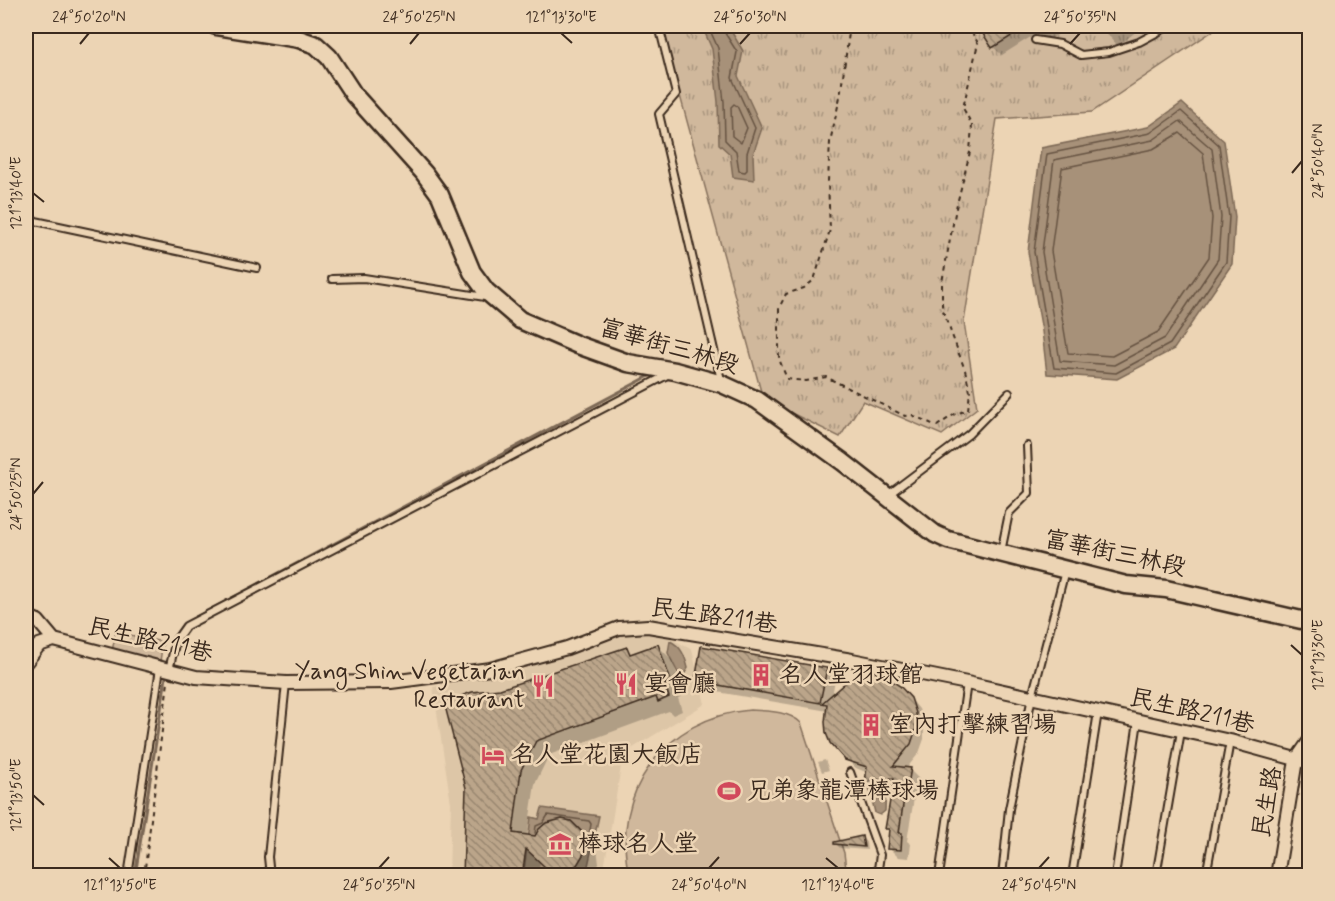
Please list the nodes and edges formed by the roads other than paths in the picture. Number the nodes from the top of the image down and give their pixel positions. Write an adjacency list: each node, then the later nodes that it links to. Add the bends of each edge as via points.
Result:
1 (216, 26): 8 (street, 富華街三林段, via 299,39 316,45 329,57 354,94 440,195 472,272)
2 (659, 26): 10 (lane, via 676,94 659,114)
3 (1169, 26): 4 (lane, via 1139,42 1081,55 1060,44)
4 (1035, 40)
5 (26, 219): 6 (lane)
6 (257, 268)
7 (332, 279): 8 (lane, via 364,278)
8 (495, 299): 9 (street, 富華街三林段, via 520,320 578,345 628,363)
9 (675, 370): 10 (street, 富華街三林段); 20 (lane, via 186,626)
10 (722, 384): 13 (street, 富華街三林段, via 758,400)
11 (1009, 393): 13 (lane, via 969,434)
12 (1027, 446): 14 (lane, via 1029,493 1009,513)
13 (885, 497): 14 (street, 富華街三林段, via 935,534)
14 (1001, 553): 15 (street, 富華街三林段)
15 (1065, 569): 17 (street, 富華街三林段); 23 (lane)
16 (26, 616): 18 (street, via 38,621)
17 (1310, 622)
18 (54, 640): 19 (street, via 39,645); 20 (street, 民生路211巷)
19 (26, 662)
20 (165, 669): 22 (street, 民生路211巷, via 196,677); 33 (lane)
21 (967, 682): 22 (street, 民生路211巷, via 648,626 619,628 567,648 490,669 391,682); 23 (street, 民生路211巷); 36 (lane)
22 (286, 683): 34 (lane, via 268,858)
23 (1032, 697): 24 (street, 民生路211巷); 37 (lane, via 1010,809)
24 (1098, 712): 25 (street, 民生路211巷); 32 (lane)
25 (1138, 721): 26 (street, 民生路211巷); 39 (lane)
26 (1181, 731): 28 (street, 民生路211巷); 40 (lane)
27 (1310, 740): 29 (street, 民生路)
28 (1230, 741): 29 (street, 民生路211巷); 41 (lane)
29 (1296, 760): 30 (street, 民生路211巷); 42 (street, 民生路)
30 (1310, 763)
31 (850, 772): 35 (lane, via 880,855)
32 (1072, 874): 38 (lane)
33 (128, 876)
34 (270, 876)
35 (877, 876)
36 (939, 876)
37 (1002, 876)
38 (1089, 876)
39 (1115, 876)
40 (1156, 876)
41 (1206, 876)
42 (1277, 876)

